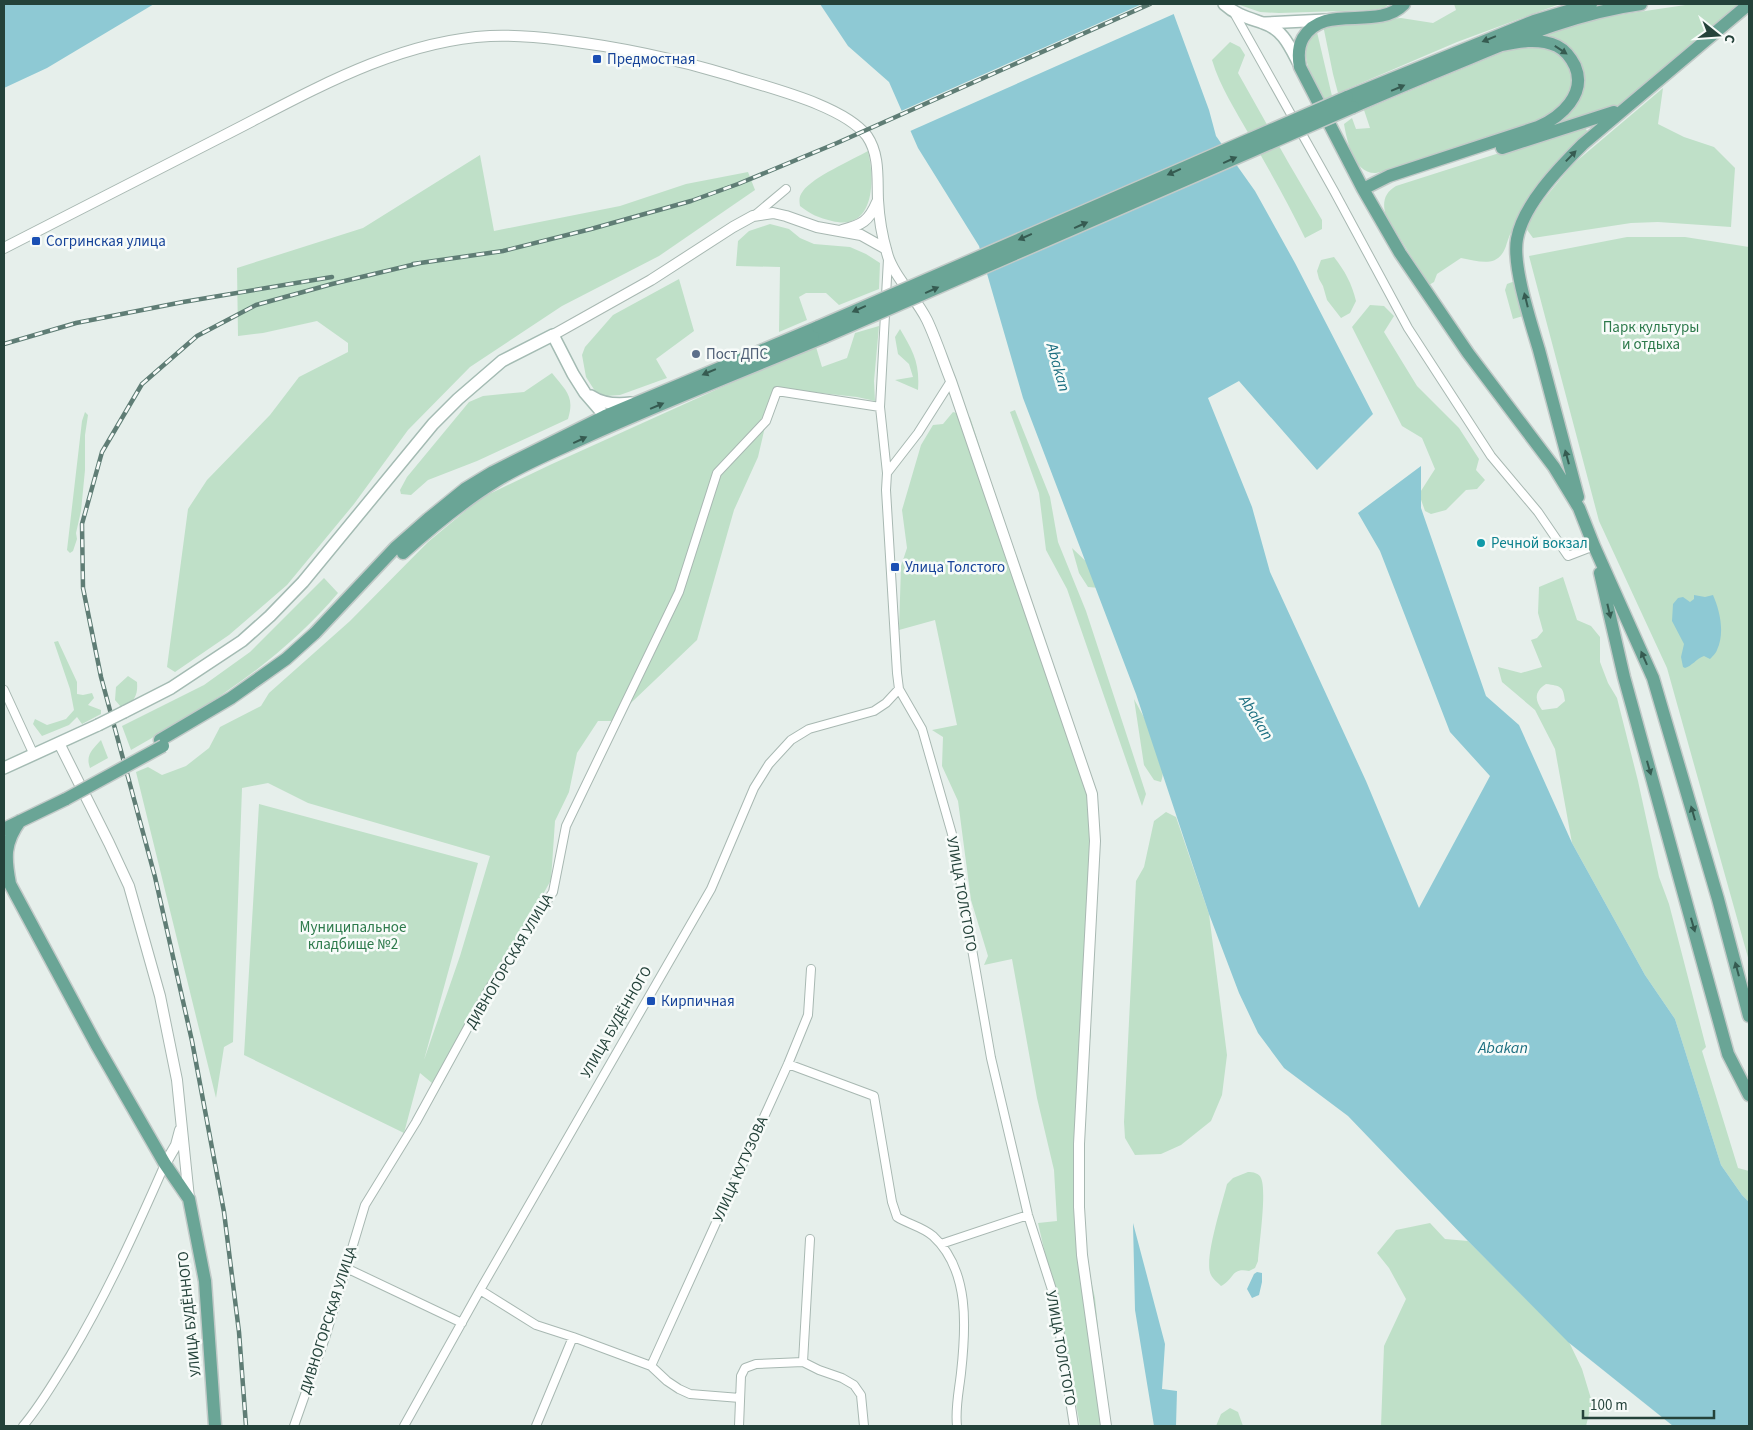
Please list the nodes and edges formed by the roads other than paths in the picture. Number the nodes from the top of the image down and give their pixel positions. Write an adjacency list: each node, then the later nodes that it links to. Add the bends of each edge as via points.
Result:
1 (1404, 4): 6 (main road, via 1379,17)
2 (1591, 4): 10 (main road, one-way to 10, via 1534,21)
3 (1641, 4): 8 (main road, via 1568,20)
4 (1749, 4): 11 (main road)
5 (1228, 7): 7 (main road); 28 (street, via 1400,313 1491,456 1538,512 1568,556)
6 (1327, 20): 7 (main road); 9 (main road, via 1313,26 1301,41 1298,52)
7 (1263, 23): 9 (main road, via 1284,38)
8 (1497, 46): 10 (main road, one-way to 8); 13 (main road, one-way to 13, via 1529,41 1563,49 1574,63 1578,81 1576,93 1564,110 1538,127 1389,176)
9 (1300, 68): 13 (main road)
10 (1350, 102): 19 (main road, bridge)
11 (1630, 103): 13 (main road, via 1603,117 1392,183); 27 (main road, one-way to 11, via 1531,322 1516,262 1516,246 1525,217 1556,172 1593,134)
12 (786, 189): 15 (street)
13 (1363, 189): 27 (main road, via 1412,272 1554,467)
14 (878, 198): 16 (street, via 872,214 860,225); 17 (street, via 877,165 869,139 856,124 836,112 697,65 636,51 527,36 490,36 419,48 364,67); 18 (street)
15 (754, 216): 16 (street, via 786,216 817,227); 20 (street, via 651,280)
16 (839, 230): 18 (street, via 862,235)
17 (4, 248)
18 (887, 254): 21 (street, via 926,318); 24 (street, УЛИЦА ТОЛСТОГО)
19 (821, 332): 23 (main road, one-way to 23); 25 (main road, one-way to 19)
20 (552, 335): 22 (main road); 31 (main road, bridge, via 502,361 458,399 433,424 303,582 242,641 171,688)
21 (951, 381): 26 (street); 65 (street, via 1092,794 1095,841 1078,1208)
22 (585, 393): 23 (main road, via 615,405); 25 (main road)
23 (640, 402): 25 (main road)
24 (880, 407): 26 (street, УЛИЦА ТОЛСТОГО); 49 (street, ДИВНОГОРСКАЯ УЛИЦА, via 777,391 766,421 717,473 679,592 566,826 553,892 489,990 416,1122 365,1205)
25 (609, 420): 34 (main road, bridge, via 498,480 434,525 320,638 292,663 236,703)
26 (887, 473): 29 (street, УЛИЦА ТОЛСТОГО)
27 (1585, 521): 28 (main road)
28 (1594, 546): 40 (main road, one-way to 28, via 1653,678); 42 (main road, one-way to 42, via 1624,677 1728,1054)
29 (899, 689): 46 (street, УЛИЦА ТОЛСТОГО, via 922,729 952,834 991,1058); 50 (street, УЛИЦА БУДЁННОГО, via 874,711 809,729 791,740 769,764 754,788 711,889)
30 (4, 690): 32 (street)
31 (59, 743): 32 (main road); 43 (street, via 129,886 160,996)
32 (34, 755): 33 (main road)
33 (4, 768)
34 (65, 795): 35 (main road); 36 (main road)
35 (20, 820): 37 (main road); 38 (main road, via 6,848)
36 (4, 821)
37 (4, 829)
38 (7, 881): 44 (main road)
39 (811, 969): 41 (street, УЛИЦА КУТУЗОВА, via 808,1015)
40 (1749, 1016)
41 (788, 1064): 48 (street, via 874,1096 897,1216 932,1235); 54 (street, УЛИЦА КУТУЗОВА)
42 (1749, 1095)
43 (182, 1122): 44 (street, via 176,1145); 45 (street)
44 (165, 1164): 45 (main road); 56 (street, via 106,1293 61,1371)
45 (189, 1199): 57 (main road, УЛИЦА БУДЁННОГО, via 205,1282)
46 (1028, 1215): 48 (street); 64 (street, УЛИЦА ТОЛСТОГО, via 1054,1296)
47 (810, 1239): 53 (street)
48 (941, 1244): 63 (street, via 960,1283 964,1313)
49 (346, 1268): 51 (street); 58 (street, ДИВНОГОРСКАЯ УЛИЦА)
50 (480, 1290): 51 (street, УЛИЦА БУДЁННОГО); 52 (street, via 536,1325)
51 (462, 1324): 59 (street, УЛИЦА БУДЁННОГО)
52 (573, 1337): 54 (street); 60 (street)
53 (803, 1362): 55 (street, via 756,1364 746,1368 741,1376); 62 (street, via 854,1385 861,1395)
54 (651, 1366): 55 (street, via 667,1381 690,1394)
55 (740, 1398): 61 (street)
56 (23, 1426)
57 (215, 1426)
58 (294, 1426)
59 (404, 1426)
60 (536, 1426)
61 (739, 1426)
62 (864, 1426)
63 (957, 1426)
64 (1074, 1426)
65 (1106, 1426)

